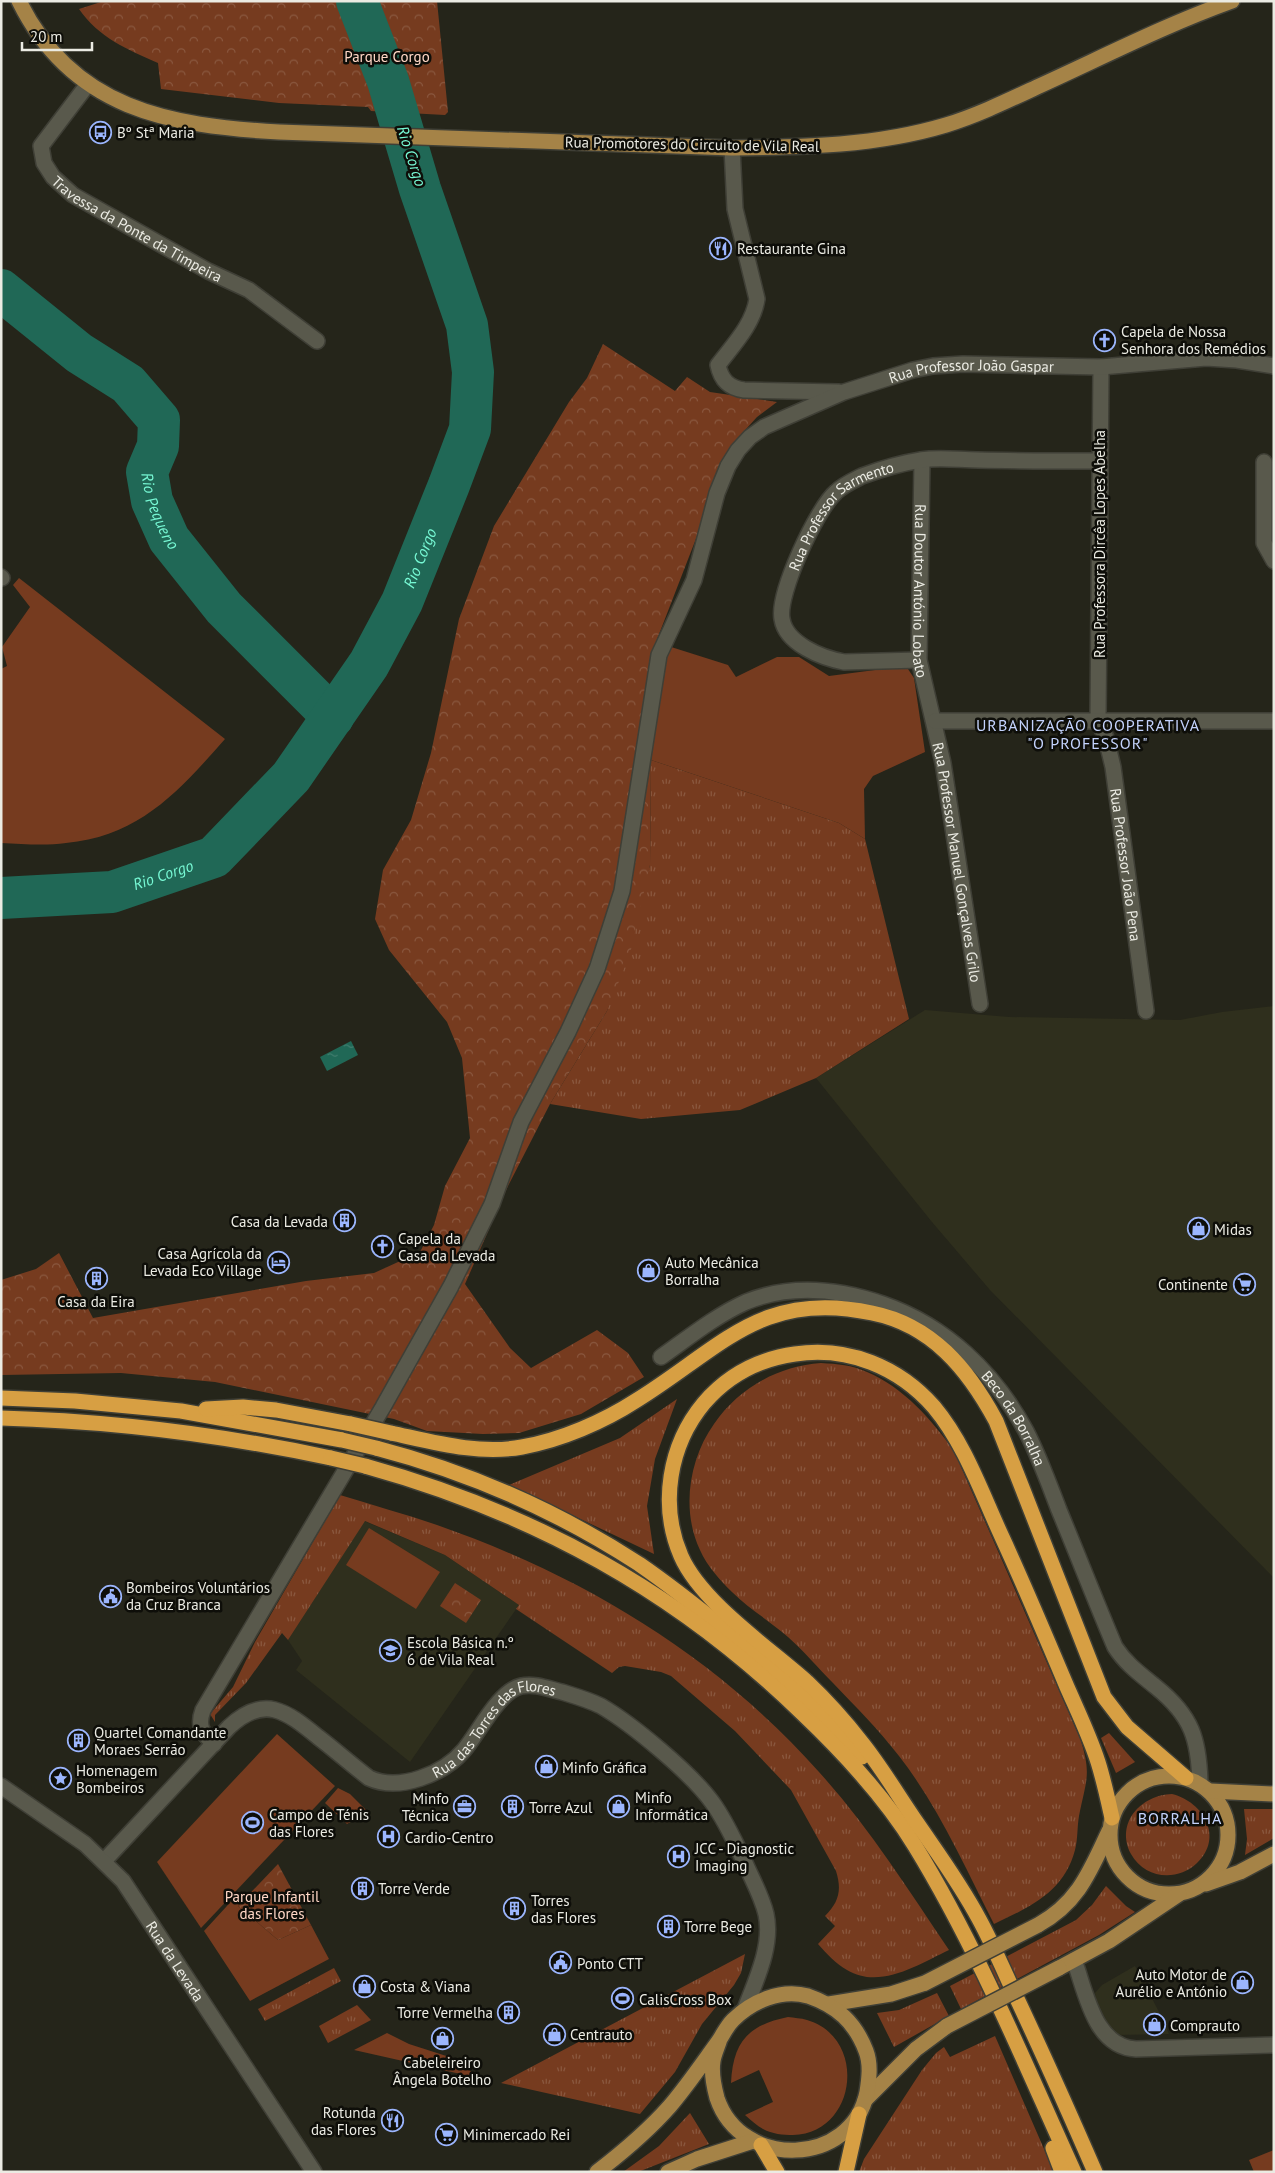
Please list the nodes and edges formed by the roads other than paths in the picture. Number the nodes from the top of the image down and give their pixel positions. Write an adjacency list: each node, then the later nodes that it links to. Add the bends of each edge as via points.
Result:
1 (19, 1): 3 (main road, Rua Promotores do Circuito de Vila Real, via 41,39)
2 (1232, 1): 4 (main road, Rua Promotores do Circuito de Vila Real, via 997,106 947,124 862,143)
3 (88, 84): 4 (main road, Rua Promotores do Circuito de Vila Real, via 119,102 156,114 196,124 260,131); 5 (street, Travessa da Ponte da Timpeira, via 41,146 44,163 53,177 80,199 255,294)
4 (732, 148): 8 (street, via 735,209 756,299 751,321 718,365 720,374 726,383 739,390)
5 (317, 341)
6 (1274, 366): 7 (street, Rua Professor João Gaspar, via 1206,358)
7 (1101, 367): 8 (street, Rua Professor João Gaspar, via 944,365 913,370); 10 (street, Rua Professora Dircêa Lopes Abelha)
8 (844, 392): 23 (street, via 757,432 738,450 728,466 714,503 694,580 659,655 622,891 598,969 521,1122 492,1204 451,1286 384,1407 203,1710 200,1726 203,1734)
9 (922, 460): 10 (street, Rua Professor Sarmento); 13 (street, Rua Doutor António Lobato); 13 (street, Rua Professor Sarmento, via 861,477 836,492 811,528 781,609 782,620 796,640 808,650 832,660)
10 (1100, 461): 14 (street, Rua Professora Dircêa Lopes Abelha)
11 (1264, 462): 12 (street, via 1264,543)
12 (1274, 561)
13 (919, 660): 15 (street, Rua Doutor António Lobato)
14 (1098, 720): 15 (street); 16 (street); 18 (street, Rua Professor João Pena, via 1113,767)
15 (935, 721): 17 (street, Rua Professor Manuel Gonçalves Grilo)
16 (1274, 721)
17 (980, 1004)
18 (1146, 1011)
19 (661, 1358): 26 (street, Beco da Borralha, via 746,1302 790,1291 814,1290 857,1296 916,1317 952,1340 997,1385 1026,1431 1115,1647 1132,1669 1170,1699 1187,1718)
20 (1, 1398): 21 (highway)
21 (180, 1410): 24 (highway, bridge, via 243,1407 276,1410 462,1447 522,1447 571,1432 617,1412 733,1334 773,1315 816,1307 839,1307 889,1316 934,1340 960,1364 981,1392 996,1421 1104,1698 1128,1727); 29 (highway, bridge, via 376,1448 441,1467 551,1513 668,1584 768,1664 863,1758)
22 (1, 1418): 37 (highway, bridge, via 117,1425 211,1436 365,1466 418,1481 516,1519 625,1575 706,1630 757,1671 828,1737 864,1776 914,1844 964,1931)
23 (214, 1744): 31 (street, Rua das Torres das Flores); 36 (street, Rua das Torres das Flores, via 244,1714 260,1709 277,1710 301,1723 369,1778 384,1783 402,1783 422,1777 459,1755 498,1704 515,1688 542,1687 601,1706 645,1739 700,1788 724,1822 752,1877 768,1929)
24 (1186, 1778): 26 (main road); 28 (main road, via 1167,1775 1149,1779 1133,1788 1120,1801)
25 (1, 1786): 31 (street, Rua da Levada, via 73,1835)
26 (1205, 1788): 27 (main road); 32 (main road, via 1222,1806 1228,1822 1229,1840 1225,1858 1216,1873)
27 (1274, 1794)
28 (1111, 1824): 29 (highway, via 1094,1750 1032,1603 967,1461 934,1407 891,1371 850,1356 800,1353 752,1365 710,1396 691,1419 681,1438 670,1482 671,1522 676,1543 684,1562 715,1602 809,1684 846,1723); 33 (main road, via 1111,1848 1129,1879 1161,1895); 35 (main road, bridge, via 1092,1868 1076,1895 1062,1910 925,1983 891,1994)
29 (929, 1840): 50 (highway, via 957,1879 981,1922)
30 (1274, 1854): 32 (main road, via 1240,1872)
31 (104, 1861): 43 (street, Rua da Levada, via 131,1892)
32 (1202, 1885): 33 (main road)
33 (1179, 1894): 34 (main road)
34 (1074, 1960): 39 (street, via 1098,2025 1107,2038 1119,2046 1136,2049); 40 (main road, bridge, via 947,2026 920,2045)
35 (829, 2004): 36 (main road, via 805,1995 784,1994 764,1999); 40 (main road, via 855,2029 868,2056 870,2078)
36 (745, 2009): 38 (main road, via 731,2022)
37 (1010, 2029): 48 (highway); 49 (highway)
38 (720, 2040): 42 (main road, via 713,2062 713,2085 720,2108 734,2127); 44 (main road, via 670,2106)
39 (1274, 2045)
40 (865, 2100): 41 (main road)
41 (859, 2114): 42 (main road, via 826,2144 805,2150 782,2151); 47 (highway)
42 (757, 2143): 45 (main road, via 697,2159); 46 (highway)
43 (314, 2172)
44 (597, 2172)
45 (668, 2172)
46 (777, 2172)
47 (846, 2172)
48 (1062, 2172)
49 (1074, 2172)
50 (1095, 2172)

